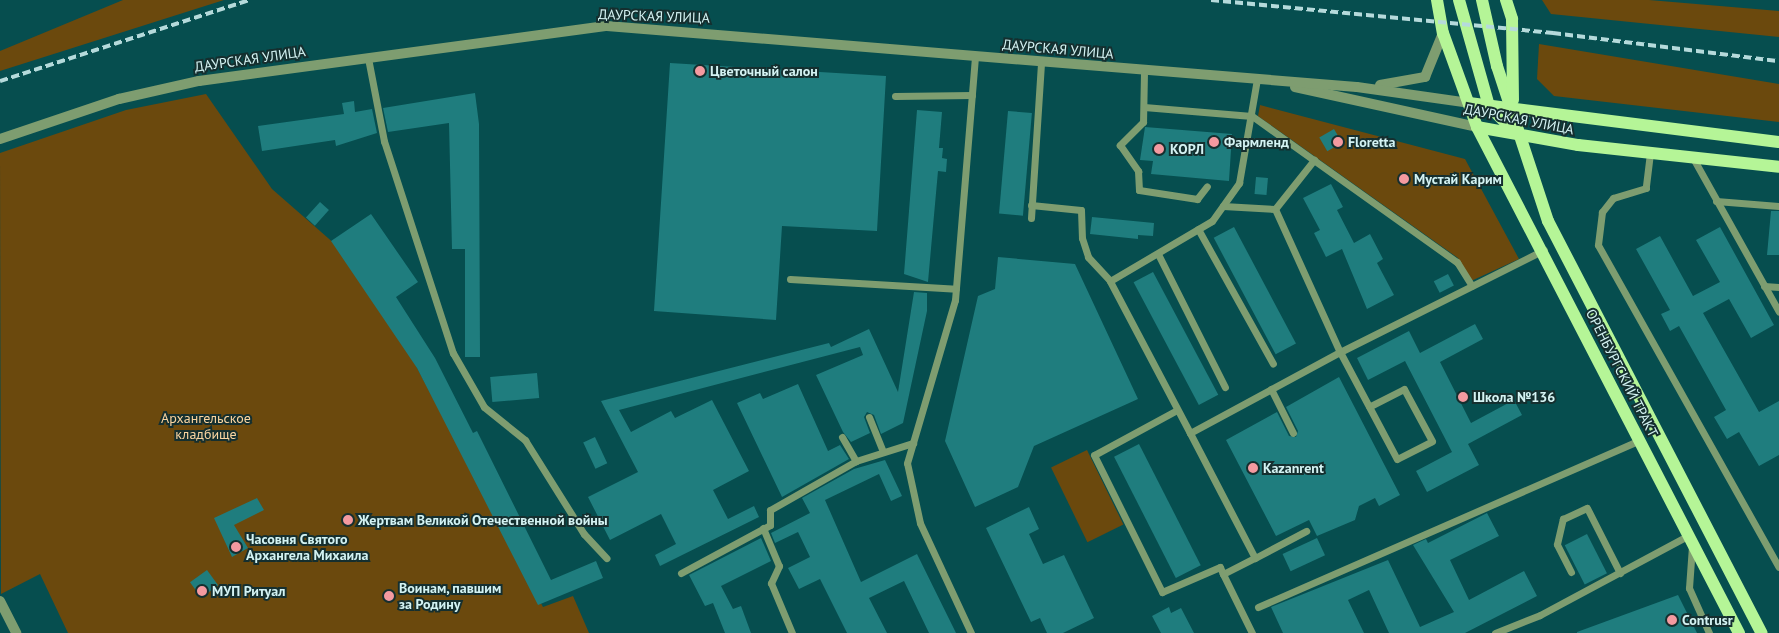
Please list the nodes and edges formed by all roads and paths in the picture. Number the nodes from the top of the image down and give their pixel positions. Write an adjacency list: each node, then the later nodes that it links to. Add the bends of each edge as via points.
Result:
1 (1437, 0): 5 (main road, ОРЕНБУРГСКИЙ ТРАКТ)
2 (1458, 0): 16 (main road)
3 (1482, 0): 17 (main road, via 1497,66)
4 (1506, 0): 17 (main road, via 1512,19)
5 (1443, 33): 11 (street, via 1424,76 1404,84); 14 (main road, ОРЕНБУРГСКИЙ ТРАКТ)
6 (975, 57): 7 (street, ДАУРСКАЯ УЛИЦА, via 607,26); 8 (street, ДАУРСКАЯ УЛИЦА); 12 (lane)
7 (368, 58): 21 (street, ДАУРСКАЯ УЛИЦА, via 181,85 119,99); 61 (lane, via 384,141 453,353 484,407 525,440 584,534)
8 (1041, 63): 9 (street, ДАУРСКАЯ УЛИЦА); 29 (lane)
9 (1144, 72): 10 (street, ДАУРСКАЯ УЛИЦА); 15 (lane)
10 (1257, 79): 11 (street, ДАУРСКАЯ УЛИЦА); 18 (lane); 19 (street, ДАУРСКАЯ УЛИЦА)
11 (1357, 87): 14 (street, ДАУРСКАЯ УЛИЦА)
12 (972, 95): 13 (lane); 42 (lane)
13 (895, 96)
14 (1469, 103): 16 (main road, ДАУРСКАЯ УЛИЦА); 19 (main road, ОРЕНБУРГСКИЙ ТРАКТ)
15 (1144, 106): 18 (lane); 27 (lane, via 1143,122 1120,145 1138,171 1139,190 1197,199)
16 (1489, 106): 17 (main road, ДАУРСКАЯ УЛИЦА); 20 (main road, via 1504,127)
17 (1513, 110): 20 (main road, ОРЕНБУРГСКИЙ ТРАКТ); 22 (main road, ДАУРСКАЯ УЛИЦА)
18 (1252, 116): 25 (lane); 30 (lane, via 1239,183)
19 (1477, 127): 20 (main road, ДАУРСКАЯ УЛИЦА); 35 (main road, ОРЕНБУРГСКИЙ ТРАКТ)
20 (1521, 136): 23 (main road, ДАУРСКАЯ УЛИЦА); 77 (main road, ОРЕНБУРГСКИЙ ТРАКТ, via 1548,221)
21 (0, 139)
22 (1779, 142)
23 (1650, 153): 24 (main road, ДАУРСКАЯ УЛИЦА); 63 (lane, via 1646,188 1613,198 1602,212 1598,245)
24 (1693, 158): 26 (main road, ДАУРСКАЯ УЛИЦА); 28 (lane)
25 (1314, 160): 32 (lane); 39 (lane, via 1457,262)
26 (1779, 168)
27 (1207, 186)
28 (1716, 201): 31 (lane); 40 (lane)
29 (1032, 206): 33 (lane); 38 (lane, via 1081,210 1082,238 1088,257)
30 (1222, 206): 32 (lane); 34 (lane)
31 (1779, 206)
32 (1275, 209): 44 (lane)
33 (1031, 218)
34 (1198, 229): 36 (lane); 45 (lane)
35 (1544, 250): 39 (lane); 54 (main road, ОРЕНБУРГСКИЙ ТРАКТ)
36 (1158, 254): 38 (lane); 46 (lane)
37 (790, 279): 42 (lane)
38 (1110, 281): 49 (lane)
39 (1472, 286): 44 (lane)
40 (1764, 286): 41 (lane); 43 (lane)
41 (1779, 287)
42 (956, 289): 55 (lane)
43 (1779, 312)
44 (1340, 352): 47 (lane); 48 (lane)
45 (1273, 364)
46 (1225, 387)
47 (1270, 389): 51 (lane); 52 (lane)
48 (1370, 407): 48 (lane, via 1397,459 1432,441 1404,388)
49 (1177, 410): 51 (lane); 67 (lane, via 1094,455 1162,592 1220,567)
50 (869, 416): 56 (lane)
51 (1190, 433): 62 (lane)
52 (1293, 433)
53 (842, 437): 57 (lane)
54 (1640, 440): 60 (main road, ОРЕНБУРГСКИЙ ТРАКТ); 69 (lane)
55 (913, 443): 56 (lane); 72 (lane, via 907,463 920,523)
56 (882, 449): 57 (lane)
57 (856, 461): 58 (lane, via 770,510 770,525)
58 (763, 528): 65 (lane); 71 (lane, via 779,566 771,583)
59 (1306, 532): 62 (lane)
60 (1691, 539): 66 (lane); 75 (lane, via 1689,588); 76 (main road, ОРЕНБУРГСКИЙ ТРАКТ)
61 (606, 558)
62 (1254, 558): 67 (lane)
63 (1779, 567)
64 (1571, 572): 66 (lane, via 1557,544 1562,519 1587,508)
65 (682, 573)
66 (1620, 573): 74 (lane)
67 (1223, 574): 73 (lane)
68 (0, 601): 70 (street)
69 (1258, 607)
70 (16, 633)
71 (792, 633)
72 (971, 633)
73 (1252, 633)
74 (1495, 633)
75 (1709, 633)
76 (1739, 633)
77 (1762, 633)

